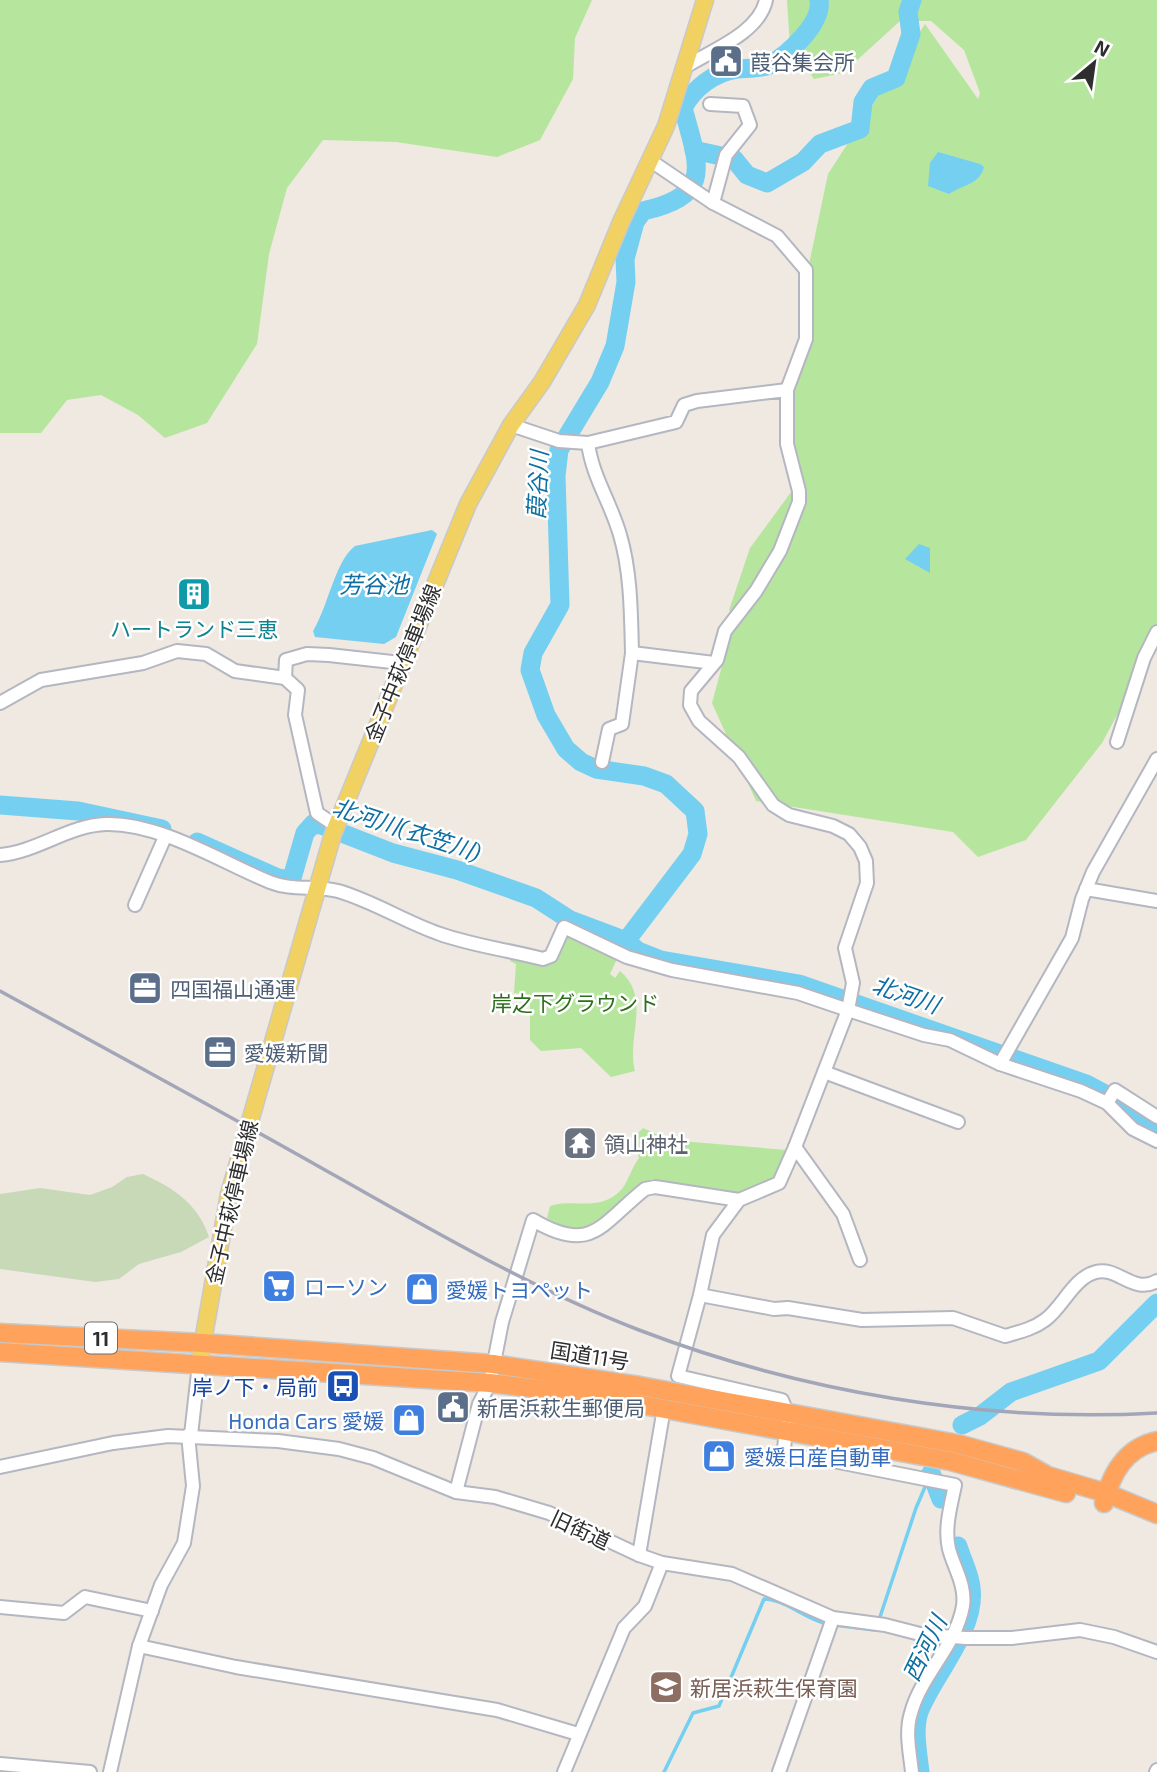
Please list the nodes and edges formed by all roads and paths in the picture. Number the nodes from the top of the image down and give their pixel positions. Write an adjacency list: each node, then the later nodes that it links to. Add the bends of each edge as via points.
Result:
1 (705, 0): 3 (main road, 金子中萩停車場線)
2 (766, 0): 3 (street, via 761,16 747,29)
3 (685, 67): 5 (main road, 金子中萩停車場線)
4 (710, 104): 6 (street, via 743,106 750,125 725,158)
5 (651, 161): 6 (street); 8 (main road, 金子中萩停車場線, via 587,305)
6 (713, 203): 7 (street, via 776,236 806,270 806,339)
7 (787, 390): 9 (street, via 697,401 684,405 676,422); 13 (street, via 787,444 799,502 780,551 725,631)
8 (512, 425): 9 (street, via 559,441); 12 (main road, 金子中萩停車場線, via 468,504)
9 (588, 443): 11 (street, via 590,463 621,537)
10 (1157, 632): 16 (street)
11 (632, 653): 13 (street); 18 (street, via 622,724 609,729)
12 (401, 663): 14 (street, via 307,654 286,660); 19 (main road, 金子中萩停車場線)
13 (714, 663): 26 (street, via 691,691 693,713 739,757 773,805 789,815 849,834 866,861 867,883 845,948 853,983)
14 (285, 678): 15 (street, via 254,676 206,654 177,650 143,663 41,680); 19 (street, via 298,690 295,715 317,813)
15 (0, 703)
16 (1117, 742)
17 (1157, 759): 23 (street)
18 (602, 762)
19 (335, 830): 22 (main road, 金子中萩停車場線)
20 (165, 837): 21 (street, via 135,828 92,825); 22 (street, via 281,885); 25 (street)
21 (0, 855)
22 (317, 886): 26 (street, via 479,946 543,959 551,956 564,927 627,957 672,970); 39 (main road, 金子中萩停車場線, via 229,1194)
23 (1086, 889): 24 (street); 27 (street, via 1072,938)
24 (1157, 901)
25 (135, 905)
26 (850, 1004): 27 (street, via 912,1032); 28 (street)
27 (1003, 1059): 29 (street)
28 (824, 1072): 31 (street); 33 (street)
29 (1110, 1098): 30 (street); 32 (street, via 1133,1129)
30 (1157, 1117)
31 (958, 1122)
32 (1157, 1141)
33 (795, 1147): 34 (street, via 779,1183); 35 (street, via 843,1213)
34 (739, 1200): 37 (street, via 713,1235); 42 (street, via 655,1187 645,1189 588,1234 556,1234 533,1220)
35 (860, 1260)
36 (1157, 1281): 37 (street, via 1145,1286 1097,1271 1078,1282 1045,1320 1004,1336 953,1318 862,1320)
37 (700, 1295): 45 (street, via 678,1376 777,1397 782,1400)
38 (0, 1333): 39 (highway, 国道11号 / 11)
39 (202, 1343): 41 (main road, 金子中萩停車場線); 42 (highway, 国道11号 / 11)
40 (0, 1352): 41 (highway, 国道11号 / 11)
41 (199, 1364): 43 (highway, 国道11号 / 11); 46 (street)
42 (494, 1364): 43 (street); 45 (highway, 国道11号 / 11, via 639,1386)
43 (490, 1384): 44 (highway, 国道11号 / 11); 49 (street, via 479,1404)
44 (664, 1408): 45 (highway, 国道11号 / 11); 52 (street)
45 (787, 1423): 50 (highway, 国道11号 / 11, via 958,1444 1023,1462); 57 (street, via 783,1448 792,1460 813,1457 955,1485 947,1529 962,1583 963,1606)
46 (189, 1435): 48 (street, 旧街道, via 113,1443); 49 (street, 旧街道, via 338,1449 373,1458); 55 (street, via 193,1486 184,1543)
47 (1157, 1441): 50 (highway, via 1125,1459 1112,1474)
48 (0, 1466)
49 (456, 1492): 52 (street, 旧街道, via 495,1497 549,1513)
50 (1105, 1499): 51 (highway, 国道11号 / 11)
51 (1157, 1516)
52 (639, 1555): 53 (street, 旧街道)
53 (662, 1563): 56 (street, 旧街道, via 732,1574); 60 (street, via 645,1606 624,1628)
54 (0, 1607): 55 (street, via 64,1613 85,1597)
55 (152, 1611): 58 (street)
56 (831, 1623): 57 (street, 旧街道, via 871,1622); 65 (street)
57 (956, 1637): 59 (street, 旧街道, via 1080,1630); 66 (street, via 911,1711)
58 (139, 1646): 60 (street, via 236,1667 497,1710); 63 (street)
59 (1157, 1651)
60 (578, 1734): 64 (street)
61 (0, 1764): 62 (street)
62 (90, 1772)
63 (110, 1772)
64 (564, 1772)
65 (779, 1772)
66 (912, 1772)

